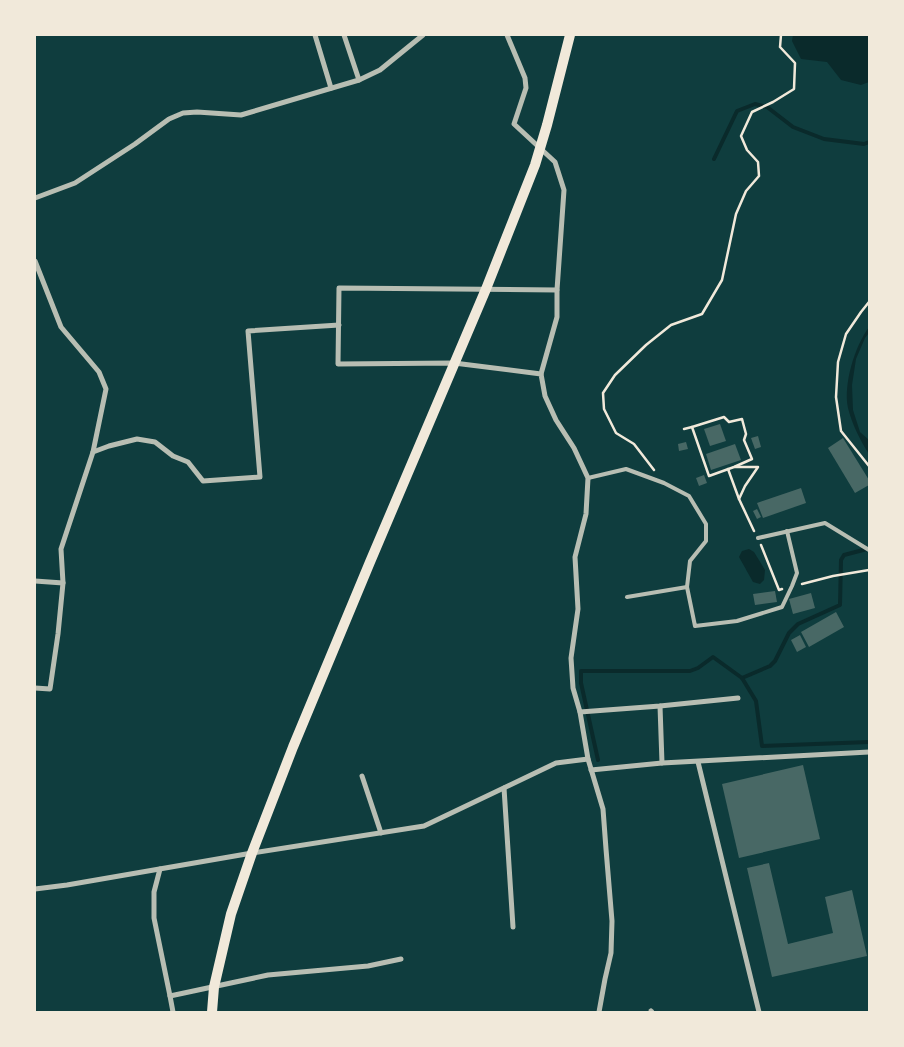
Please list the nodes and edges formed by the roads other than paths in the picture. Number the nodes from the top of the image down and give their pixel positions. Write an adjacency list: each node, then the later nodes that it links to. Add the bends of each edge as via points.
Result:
1 (315, 35): 7 (street)
2 (344, 35): 6 (street)
3 (423, 35): 6 (street, via 380,70)
4 (507, 35): 11 (street, via 526,88 514,124 556,162 564,190)
5 (570, 35): 10 (main road, via 535,165)
6 (359, 80): 7 (street)
7 (331, 88): 8 (street, via 241,115 183,113 75,183)
8 (35, 198)
9 (35, 261): 15 (street, via 61,327 99,372 106,389)
10 (486, 289): 11 (street); 12 (street, via 339,288); 13 (main road)
11 (557, 290): 14 (street, via 557,317)
12 (339, 324): 13 (street, via 338,364); 15 (street, via 248,331 260,477 203,480 188,462 154,442 138,439)
13 (454, 363): 14 (street); 36 (main road, via 311,703)
14 (541, 374): 16 (street, via 545,396)
15 (93, 452): 21 (street, via 61,549)
16 (588, 478): 22 (lane, via 626,469 690,496 706,524 706,540 690,560); 27 (street, via 586,514 575,557 578,609 571,658 573,688)
17 (787, 531): 18 (lane); 19 (lane, via 825,523); 22 (lane, via 797,573 782,607 737,621 695,626)
18 (758, 538)
19 (869, 550)
20 (35, 581): 21 (street)
21 (63, 583): 24 (street, via 50,689)
22 (687, 587): 23 (lane)
23 (627, 597)
24 (35, 688)
25 (738, 698): 26 (street)
26 (660, 706): 27 (street); 31 (street)
27 (580, 712): 29 (street)
28 (869, 752): 30 (street)
29 (588, 758): 32 (street); 34 (street, via 556,763)
30 (698, 762): 31 (street); 46 (street)
31 (662, 763): 32 (street)
32 (591, 770): 45 (street, via 603,809 612,922 611,953)
33 (362, 776): 35 (street)
34 (504, 788): 35 (street, via 424,826); 39 (street)
35 (381, 833): 36 (street)
36 (252, 853): 37 (street); 41 (main road, via 231,914)
37 (160, 869): 38 (street); 42 (street, via 154,892 154,918)
38 (35, 888)
39 (513, 927)
40 (400, 959): 41 (street, via 368,966 268,975)
41 (214, 987): 42 (street); 44 (main road)
42 (170, 996): 43 (street)
43 (173, 1012)
44 (212, 1012)
45 (599, 1012)
46 (759, 1012)

